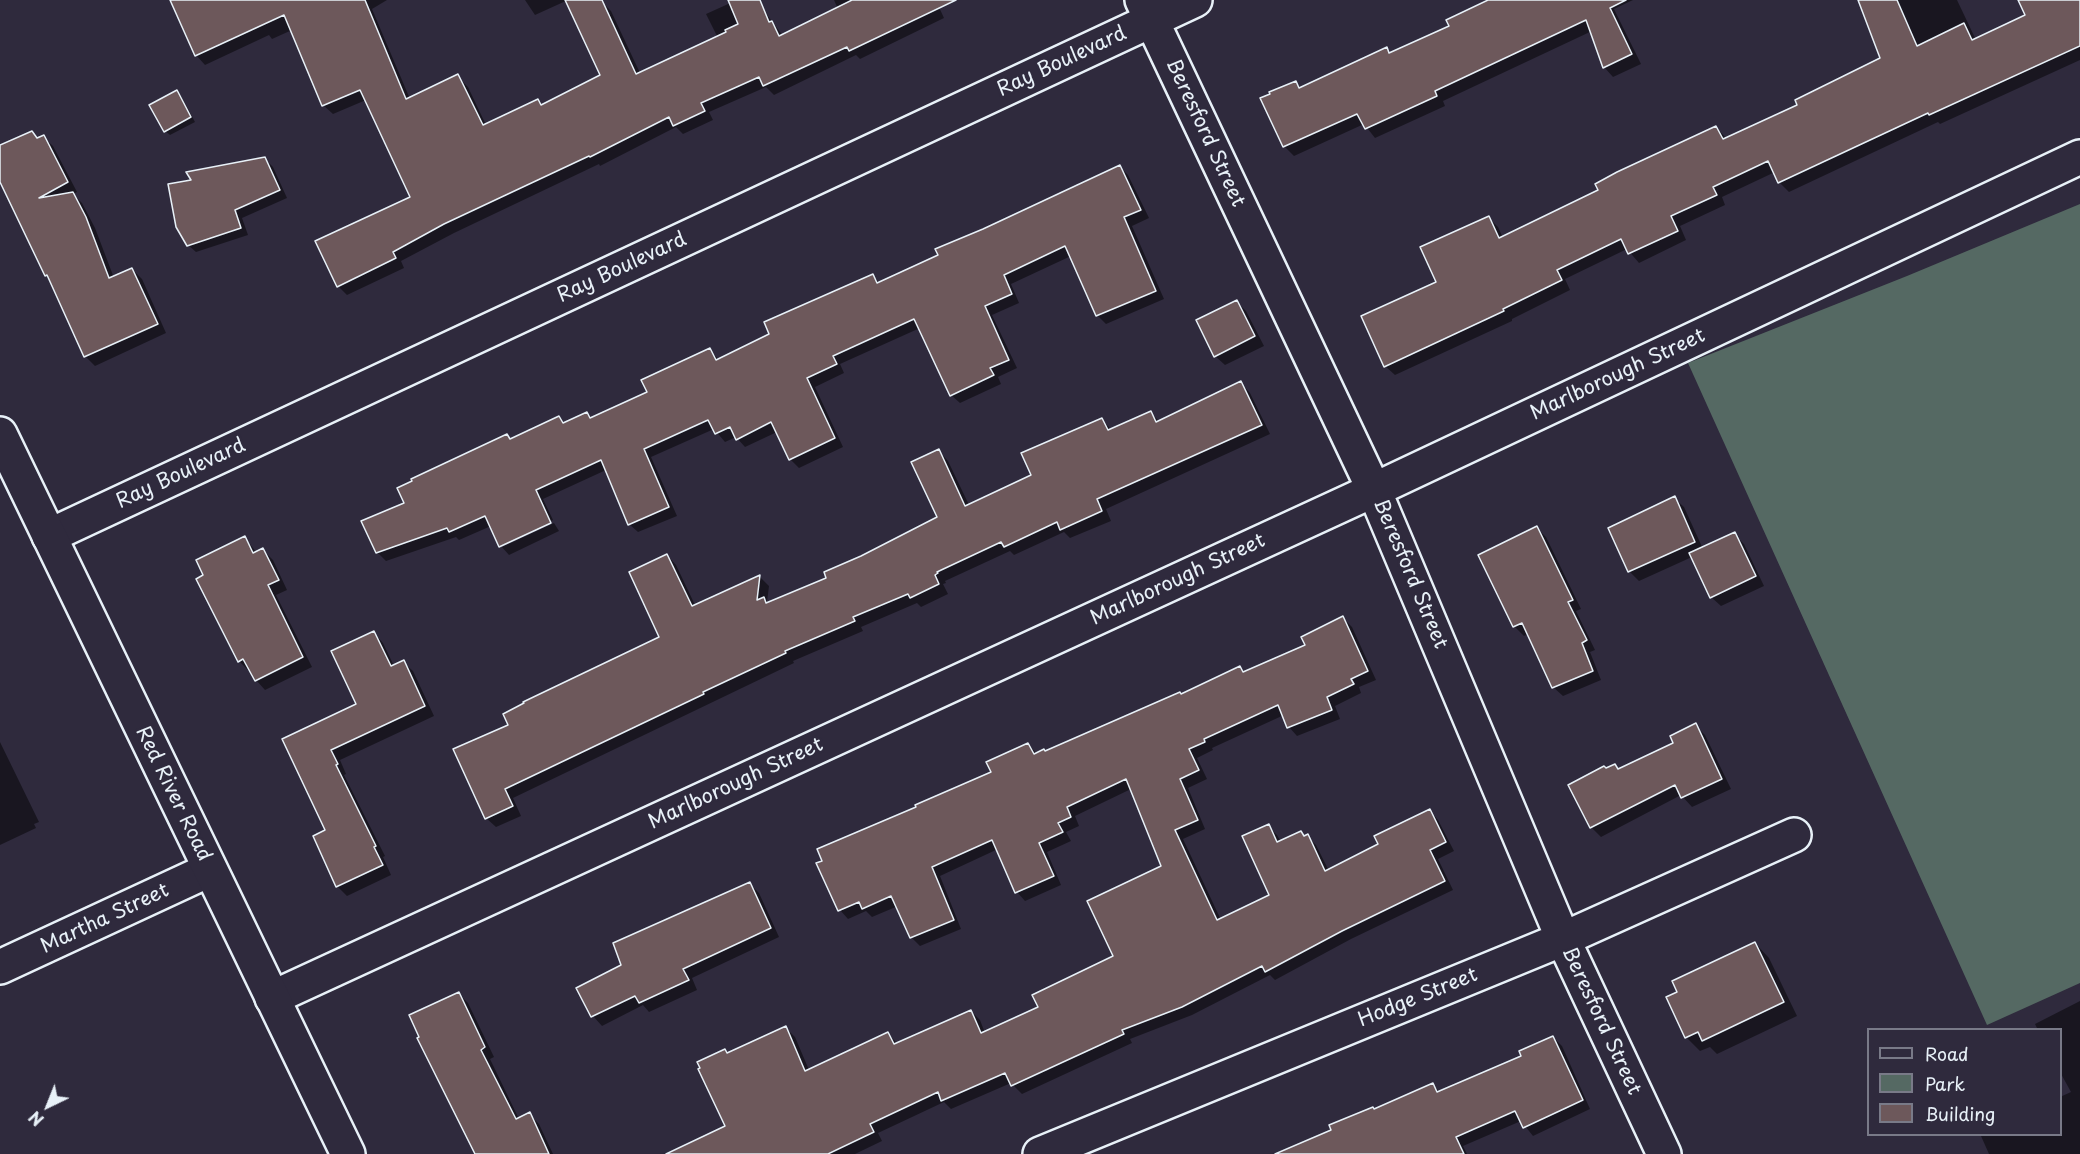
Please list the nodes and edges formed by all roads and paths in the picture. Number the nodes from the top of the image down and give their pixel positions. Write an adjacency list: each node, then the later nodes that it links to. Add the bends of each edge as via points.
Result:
1 (1195, 0): 2 (street, Ray Boulevard)
2 (1147, 10): 5 (street, Beresford Street); 6 (street, Ray Boulevard)
3 (2080, 157): 5 (street, Marlborough Street)
4 (0, 434): 6 (street, Red River Road)
5 (1374, 490): 9 (street, Beresford Street); 11 (street, Marlborough Street)
6 (49, 536): 8 (street, Red River Road)
7 (1794, 835): 9 (street, Hodge Street)
8 (209, 870): 10 (street, Martha Street); 11 (street, Red River Road)
9 (1563, 939): 13 (street, Hodge Street); 14 (street, Beresford Street)
10 (0, 968)
11 (272, 998): 12 (street, Red River Road)
12 (348, 1154)
13 (1040, 1154)
14 (1664, 1154)

